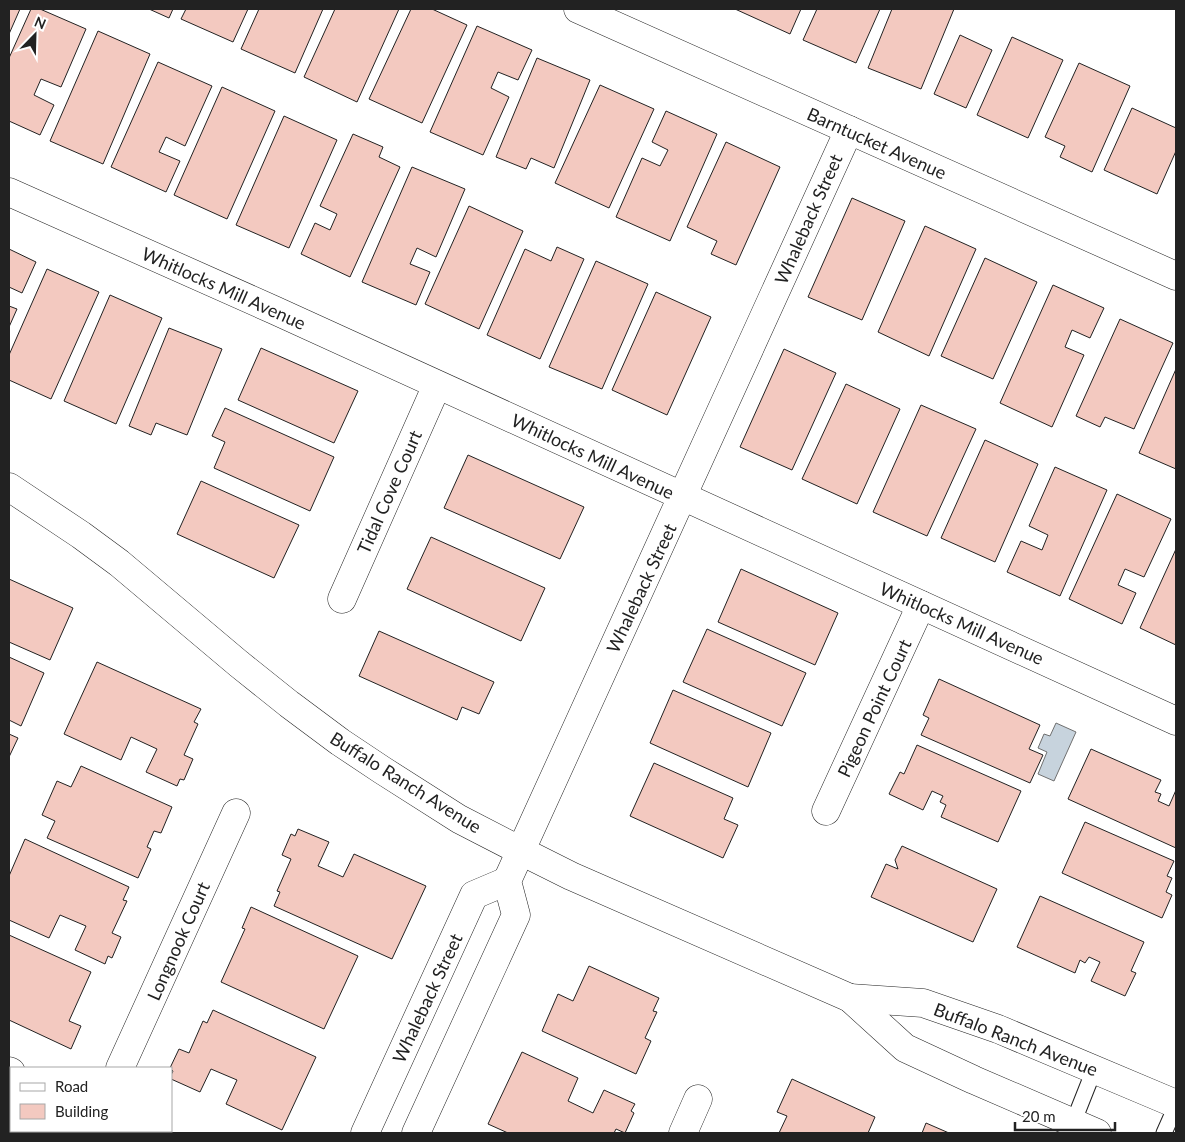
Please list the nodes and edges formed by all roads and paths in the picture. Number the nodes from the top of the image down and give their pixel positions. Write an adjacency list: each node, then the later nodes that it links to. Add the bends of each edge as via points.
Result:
1 (578, 9): 2 (street, Barntucket Avenue)
2 (849, 130): 4 (street, Barntucket Avenue); 7 (street, Whaleback Street)
3 (9, 192): 5 (street, Whitlocks Mill Avenue)
4 (1176, 276)
5 (437, 384): 7 (street, Whitlocks Mill Avenue); 8 (street, Tidal Cove Court)
6 (9, 487): 13 (street, Buffalo Ranch Avenue, via 118,563 246,670 340,742 459,819)
7 (683, 497): 9 (street, Whitlocks Mill Avenue); 13 (street, Whaleback Street)
8 (342, 599)
9 (921, 605): 10 (street, Whitlocks Mill Avenue); 11 (street, Pigeon Point Court)
10 (1176, 720)
11 (826, 811)
12 (236, 813): 16 (street, Longnook Court)
13 (521, 851): 14 (street, Whaleback Street); 15 (street, Buffalo Ranch Avenue)
14 (507, 881): 21 (street, Whaleback Street, via 474,895); 22 (street, via 516,915)
15 (850, 998): 17 (street, Buffalo Ranch Avenue, via 923,1003); 20 (street, Buffalo Ranch Avenue, via 905,1048)
16 (120, 1067)
17 (1094, 1070): 19 (street, Buffalo Ranch Avenue); 20 (lane)
18 (698, 1099): 23 (street)
19 (1176, 1105): 24 (lane)
20 (1085, 1128)
21 (365, 1133)
22 (416, 1133)
23 (683, 1133)
24 (1164, 1133)

